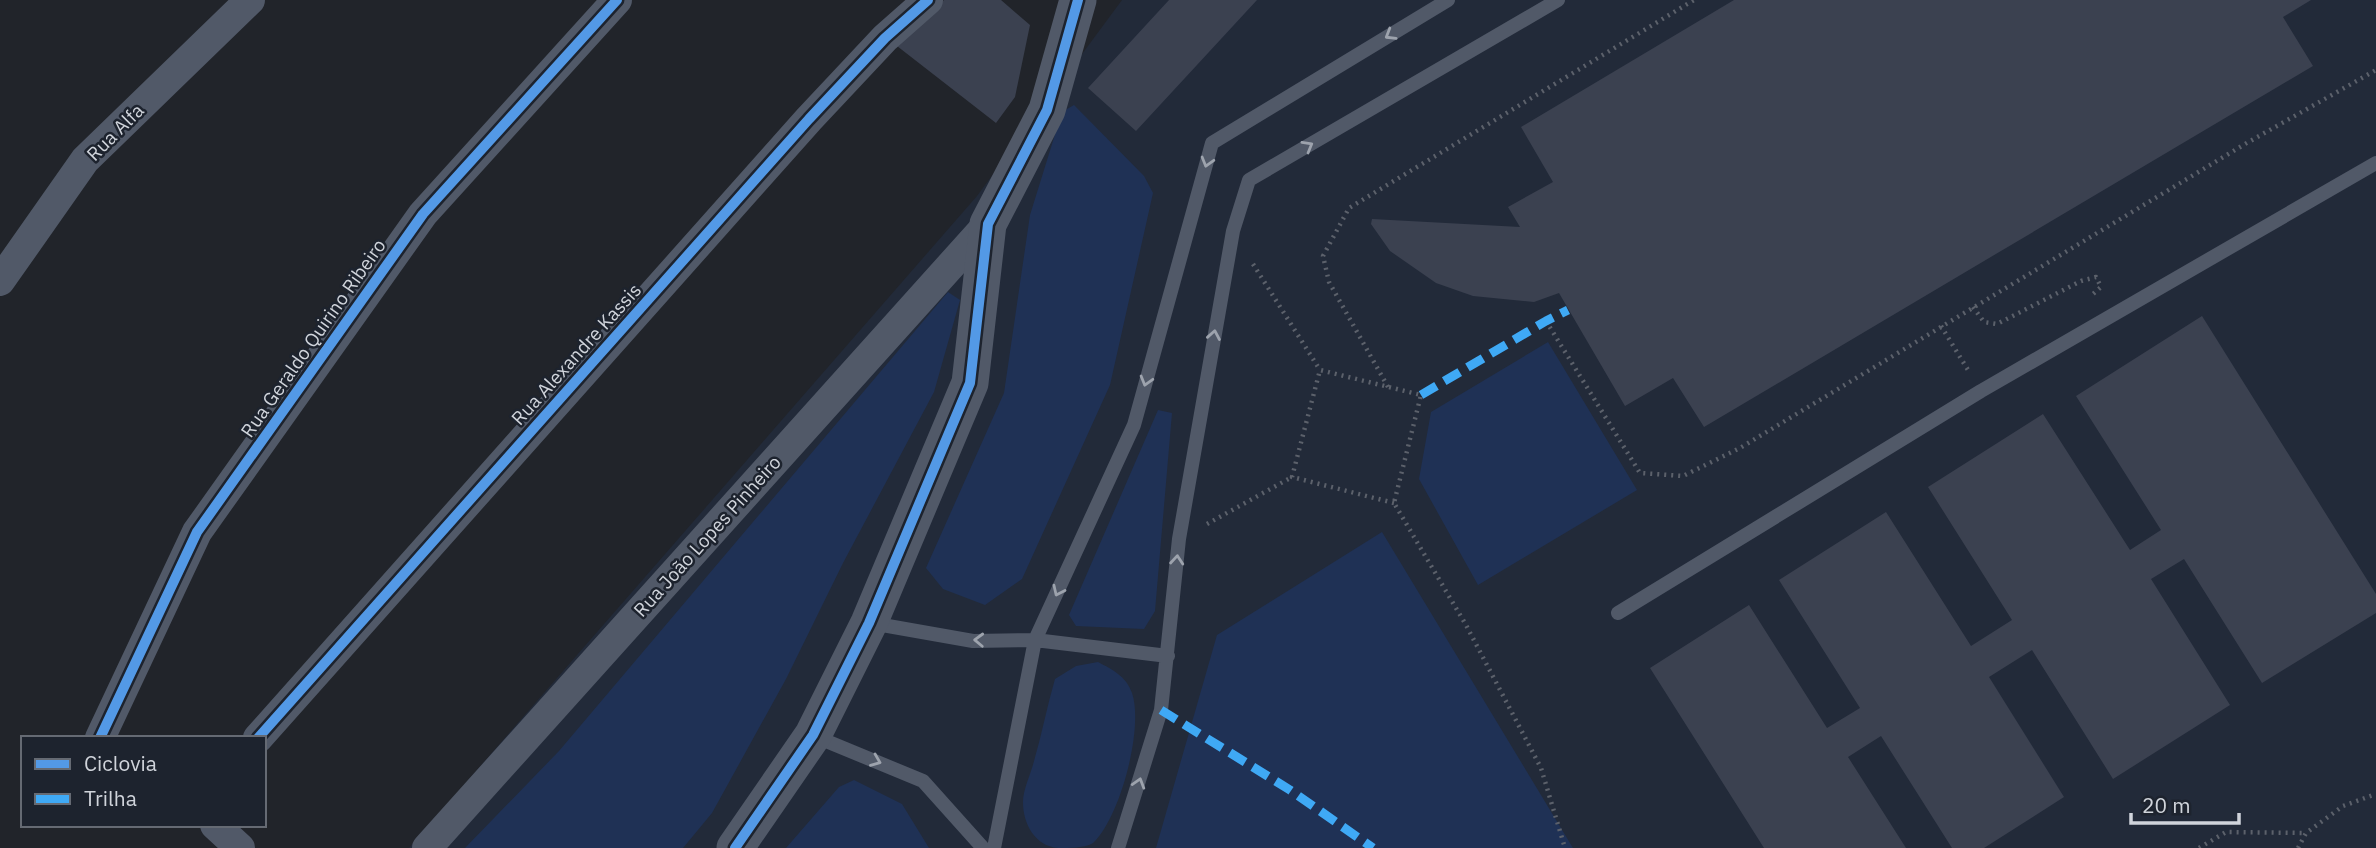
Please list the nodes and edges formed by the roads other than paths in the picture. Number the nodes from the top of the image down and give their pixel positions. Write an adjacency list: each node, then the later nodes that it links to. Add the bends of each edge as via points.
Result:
1 (250, 0): 9 (street, Rua Alfa, via 85,160)
2 (617, 0): 15 (street, Rua Geraldo Quirino Ribeiro, via 423,214 197,532)
3 (928, 0): 16 (street, Rua Alexandre Kassis, via 885,38 809,119)
4 (1078, 0): 8 (street, via 1047,110)
5 (1448, 0): 12 (lane, one-way to 12, via 1212,143 1134,425)
6 (1558, 0): 13 (lane, one-way to 6, via 1179,539 1233,231 1249,180)
7 (2376, 163): 10 (lane, via 1981,391)
8 (988, 224): 11 (street, via 970,383); 19 (street, Rua João Lopes Pinheiro)
9 (0, 281)
10 (1619, 613)
11 (869, 623): 12 (lane, one-way to 11, via 973,641); 14 (street)
12 (1035, 640): 13 (lane); 22 (lane)
13 (1168, 656): 23 (lane, one-way to 13, via 1161,710)
14 (813, 735): 20 (street); 21 (lane, one-way to 21, via 923,780)
15 (101, 736)
16 (260, 736)
17 (217, 827): 18 (street)
18 (240, 848)
19 (427, 848)
20 (735, 848)
21 (983, 848)
22 (994, 848)
23 (1118, 848)

